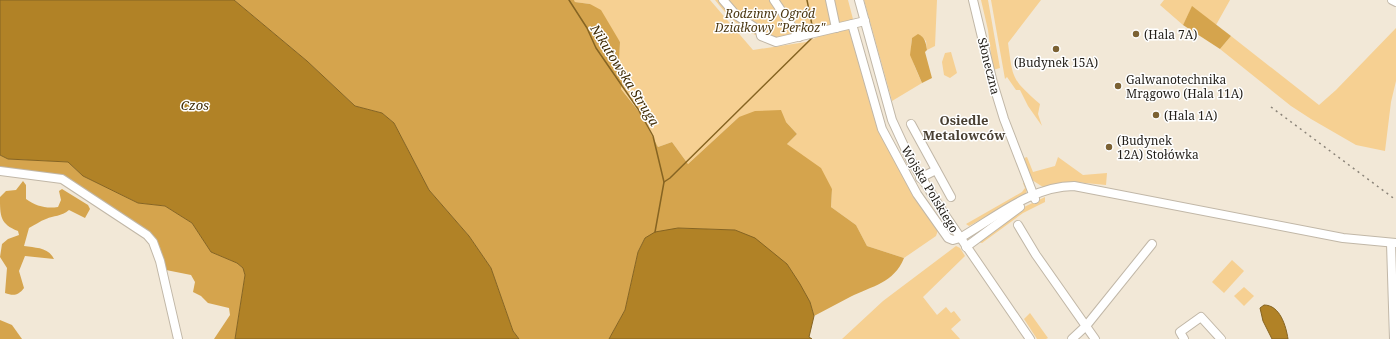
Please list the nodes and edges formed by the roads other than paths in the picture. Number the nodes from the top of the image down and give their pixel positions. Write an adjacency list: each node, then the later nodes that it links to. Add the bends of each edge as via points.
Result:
1 (723, 0): 11 (street, via 736,15 760,31 761,36 776,42)
2 (774, 0): 11 (street)
3 (830, 0): 10 (street)
4 (859, 0): 8 (street, Wojska Polskiego)
5 (974, 0): 17 (street, Słoneczna, via 996,95)
6 (1392, 0): 7 (street)
7 (1396, 2)
8 (865, 21): 9 (street); 15 (street, Wojska Polskiego, via 892,120)
9 (852, 24): 10 (street); 19 (street, via 882,129 909,180 948,238)
10 (836, 28): 11 (street)
11 (799, 37)
12 (910, 124): 13 (street)
13 (936, 170): 15 (street); 16 (street)
14 (0, 171): 24 (street, via 62,180 147,235 160,261)
15 (920, 178): 19 (street, Wojska Polskiego)
16 (951, 196)
17 (1034, 197): 19 (street); 20 (street, via 1065,186 1090,188 1343,238); 22 (street)
18 (1018, 225): 23 (street)
19 (960, 238): 22 (street, Wojska Polskiego)
20 (1394, 243): 30 (street)
21 (1152, 244): 23 (street)
22 (966, 247): 25 (street, Wojska Polskiego)
23 (1086, 326): 26 (street); 27 (street)
24 (178, 339)
25 (1030, 339)
26 (1072, 339)
27 (1095, 339)
28 (1184, 339): 29 (street, via 1180,332 1201,317)
29 (1221, 339)
30 (1394, 339)

